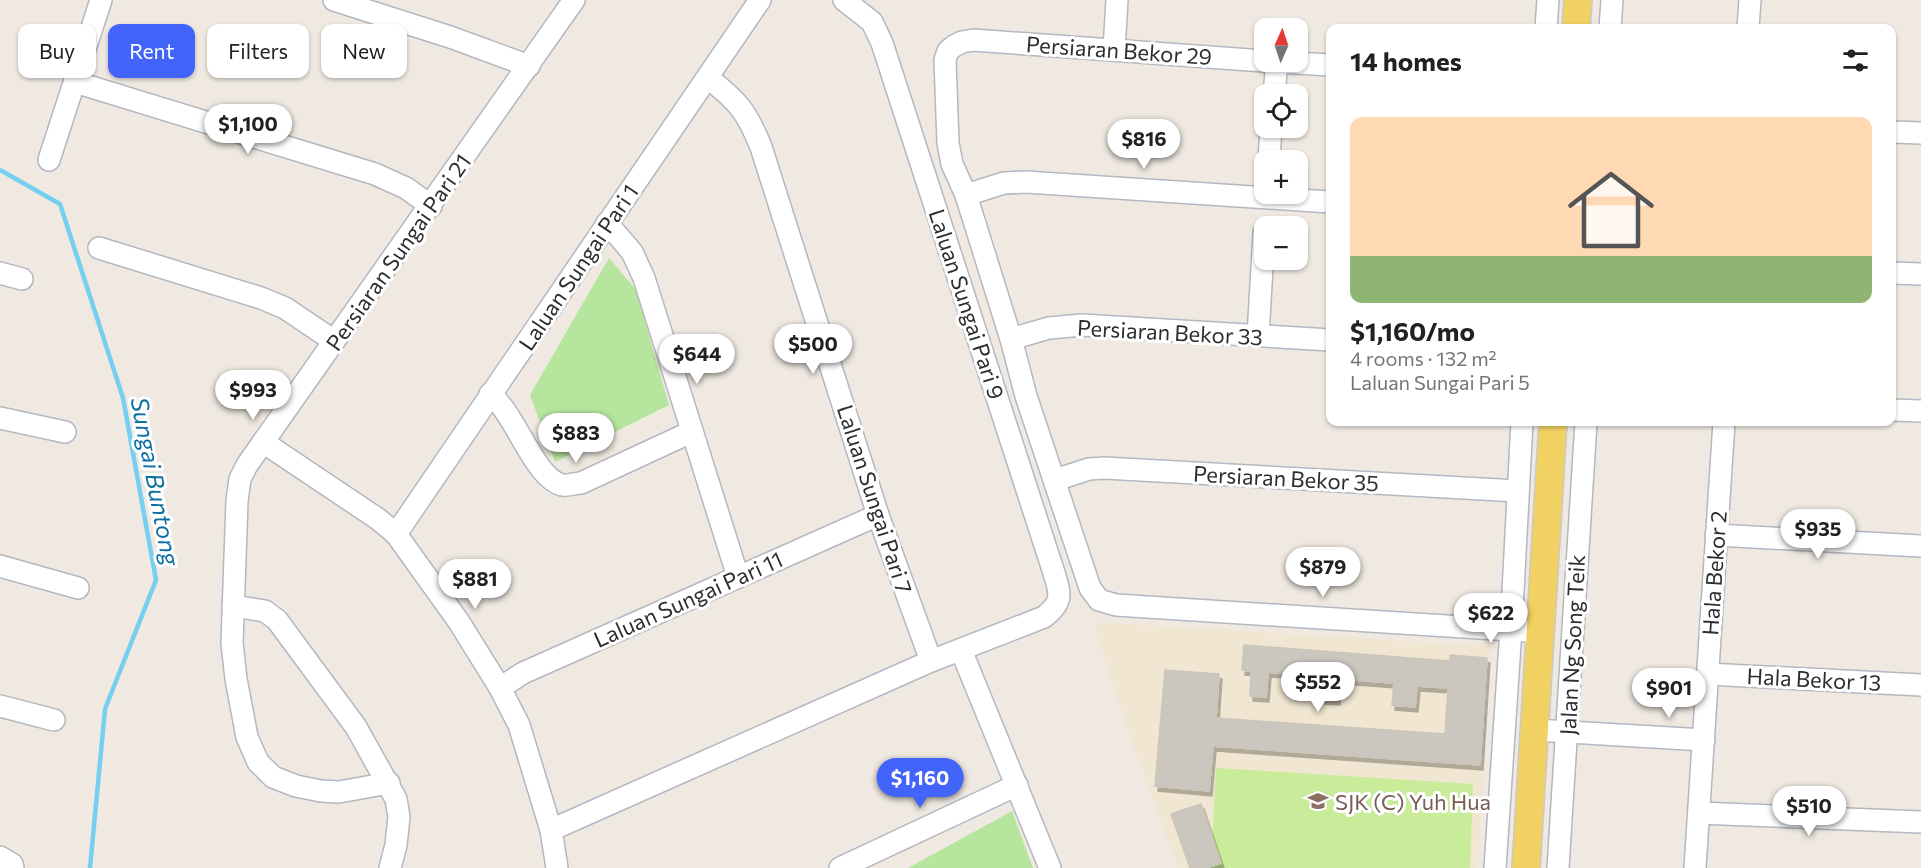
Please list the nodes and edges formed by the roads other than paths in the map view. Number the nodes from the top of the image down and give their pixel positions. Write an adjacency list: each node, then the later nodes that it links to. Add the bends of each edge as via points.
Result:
1 (101, 0): 21 (street)
2 (334, 0): 19 (street)
3 (574, 0): 19 (street, Persiaran Sungai Pari 21)
4 (760, 0): 20 (street, Laluan Sungai Pari 1)
5 (844, 0): 64 (street, Laluan Sungai Pari 9, via 872,22 882,43 1059,589 1059,600 1044,617)
6 (1117, 0): 15 (street)
7 (1548, 0): 11 (street)
8 (1578, 0): 12 (main road)
9 (1612, 0): 13 (street)
10 (1750, 0): 14 (street)
11 (1546, 24)
12 (1576, 24)
13 (1610, 24)
14 (1748, 24)
15 (1114, 50): 16 (street, Persiaran Bekor 29); 25 (street, Persiaran Bekor 29, via 973,40 948,51 948,143 952,164)
16 (1254, 60)
17 (1308, 64): 18 (street)
18 (1326, 65)
19 (529, 66): 29 (street, Persiaran Sungai Pari 21)
20 (708, 78): 30 (street, Laluan Sungai Pari 1); 54 (street, Laluan Sungai Pari 7, via 733,98 749,118 761,147)
21 (75, 82): 24 (street); 29 (street, via 375,174 406,188)
22 (1896, 132): 23 (street)
23 (1921, 133)
24 (49, 160)
25 (966, 195): 26 (street, via 1004,183 1026,182); 38 (street)
26 (1254, 195)
27 (1308, 200): 28 (street)
28 (1326, 202)
29 (431, 206): 40 (street, Persiaran Sungai Pari 21)
30 (607, 223): 41 (street, Laluan Sungai Pari 1); 50 (street, via 632,252 644,278)
31 (99, 248): 40 (street, via 261,297)
32 (1262, 270): 37 (street)
33 (0, 273): 36 (street)
34 (1896, 273): 35 (street)
35 (1921, 274)
36 (22, 279)
37 (1258, 336): 38 (street, Persiaran Bekor 33, via 1082,325 1049,328); 39 (street, Persiaran Bekor 33)
38 (1011, 339): 52 (street)
39 (1326, 340)
40 (334, 341): 51 (street, Persiaran Sungai Pari 21)
41 (490, 394): 50 (street, via 506,411 547,477 564,485 581,483); 55 (street, Laluan Sungai Pari 1)
42 (1896, 410): 43 (street)
43 (1921, 411)
44 (0, 417): 49 (street)
45 (1522, 426): 53 (street)
46 (1553, 426): 63 (main road)
47 (1586, 426): 72 (street, Jalan Ng Song Teik)
48 (1724, 426): 56 (street, Hala Bekor 2)
49 (65, 432)
50 (691, 432): 59 (street)
51 (263, 441): 55 (street); 61 (street, Persiaran Sungai Pari 21, via 240,479)
52 (1055, 480): 53 (street, Persiaran Bekor 35, via 1104,468); 62 (street, via 1090,588 1099,600 1116,605)
53 (1518, 491): 62 (street)
54 (878, 515): 59 (street, Laluan Sungai Pari 11); 65 (street, Laluan Sungai Pari 7)
55 (396, 534): 68 (street)
56 (1716, 535): 57 (street); 66 (street, Hala Bekor 2)
57 (1921, 546)
58 (0, 566): 60 (street)
59 (738, 577): 68 (street, Laluan Sungai Pari 11, via 523,673)
60 (78, 588)
61 (233, 606): 75 (street, via 265,612 277,620 356,727); 75 (street, Persiaran Sungai Pari 21, via 236,678 248,737 258,762 273,777 296,786 339,792)
62 (1511, 629): 63 (street); 85 (street)
63 (1540, 632): 71 (main road)
64 (961, 650): 65 (street); 74 (street)
65 (931, 661): 78 (street)
66 (1708, 674): 67 (street, Hala Bekor 13); 73 (street, Hala Bekor 2)
67 (1921, 685)
68 (500, 688): 78 (street, via 519,725)
69 (0, 706): 70 (street)
70 (54, 720)
71 (1535, 730): 72 (street); 86 (main road)
72 (1567, 732): 73 (street); 87 (street, Jalan Ng Song Teik)
73 (1704, 740): 76 (street, Hala Bekor 2)
74 (1017, 785): 83 (street); 84 (street)
75 (392, 791): 81 (street, via 399,817)
76 (1699, 813): 77 (street); 88 (street, Hala Bekor 2)
77 (1921, 822)
78 (551, 830): 82 (street)
79 (0, 857): 80 (street)
80 (13, 868)
81 (390, 868)
82 (556, 868)
83 (840, 868)
84 (1050, 868)
85 (1495, 868)
86 (1526, 868)
87 (1558, 868)
88 (1695, 868)

